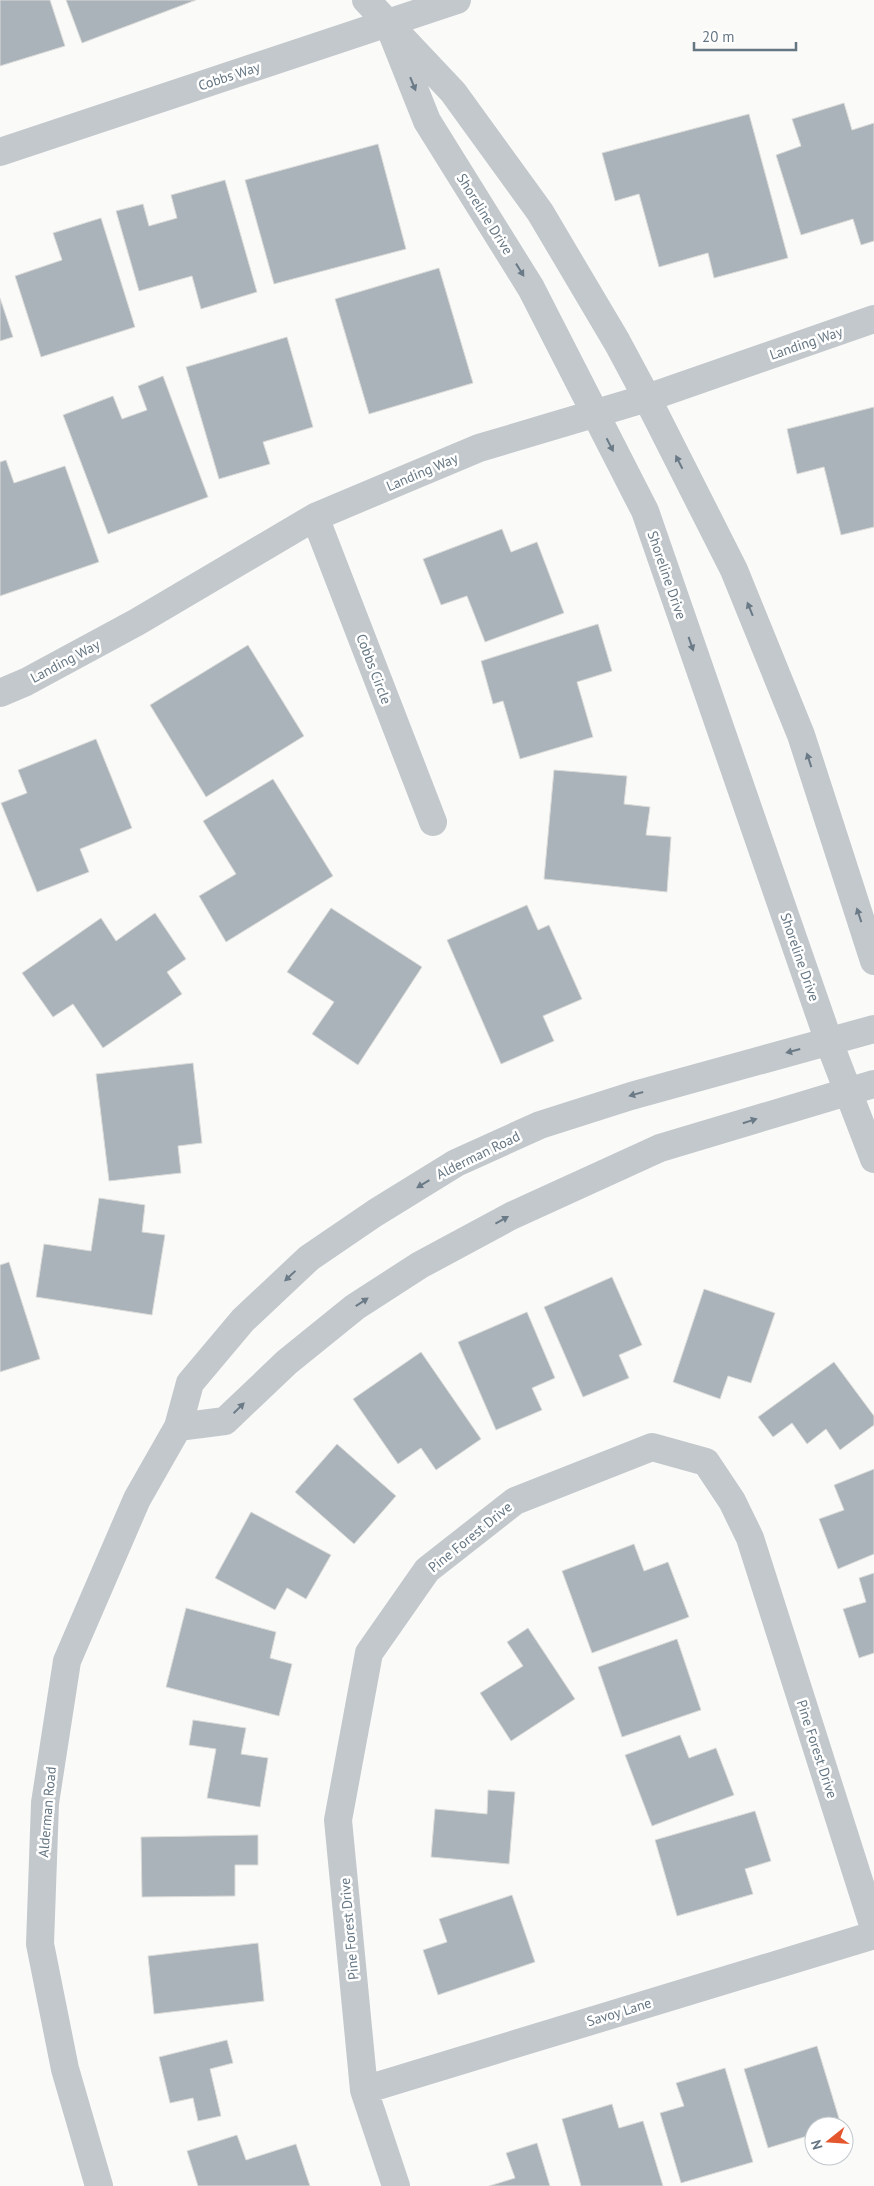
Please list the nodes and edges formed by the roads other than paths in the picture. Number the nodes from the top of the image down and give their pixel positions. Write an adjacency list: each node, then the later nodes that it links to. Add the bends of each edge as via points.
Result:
1 (366, 0): 3 (street, Shoreline Drive)
2 (457, 0): 3 (street, Cobbs Way)
3 (388, 23): 4 (street, Cobbs Way); 6 (street, Shoreline Drive, via 453,92 540,212 617,342); 7 (street, Shoreline Drive, one-way to 7, via 427,121 531,288)
4 (0, 152)
5 (874, 319): 6 (street, Landing Way)
6 (646, 398): 7 (street, Landing Way); 11 (street, Shoreline Drive, one-way to 6, via 801,735 753,616 734,570)
7 (594, 414): 8 (street, Landing Way, via 479,448); 13 (street, Shoreline Drive, one-way to 13, via 645,511)
8 (316, 517): 9 (street, Landing Way, via 137,622); 10 (street, Cobbs Circle)
9 (0, 693)
10 (433, 822)
11 (874, 961)
12 (874, 1029): 13 (street, Alderman Road)
13 (829, 1042): 14 (street, Shoreline Drive); 16 (street, Alderman Road, one-way to 16, via 631,1096 540,1125 456,1163 309,1258 243,1320 190,1383)
14 (862, 1088): 15 (street, Shoreline Drive); 16 (street, one-way to 14, via 225,1421 287,1362 354,1307 420,1265 511,1216 660,1148)
15 (874, 1159)
16 (178, 1427): 20 (street, Alderman Road, via 137,1499 67,1661 45,1803 40,1944 65,2069)
17 (874, 1928): 19 (street, Pine Forest Drive, via 750,1538 732,1501 706,1462 652,1448 515,1501 427,1570 369,1653 338,1820)
18 (874, 1935): 19 (street, Savoy Lane)
19 (364, 2090): 21 (street, Pine Forest Drive)
20 (99, 2186)
21 (396, 2186)

